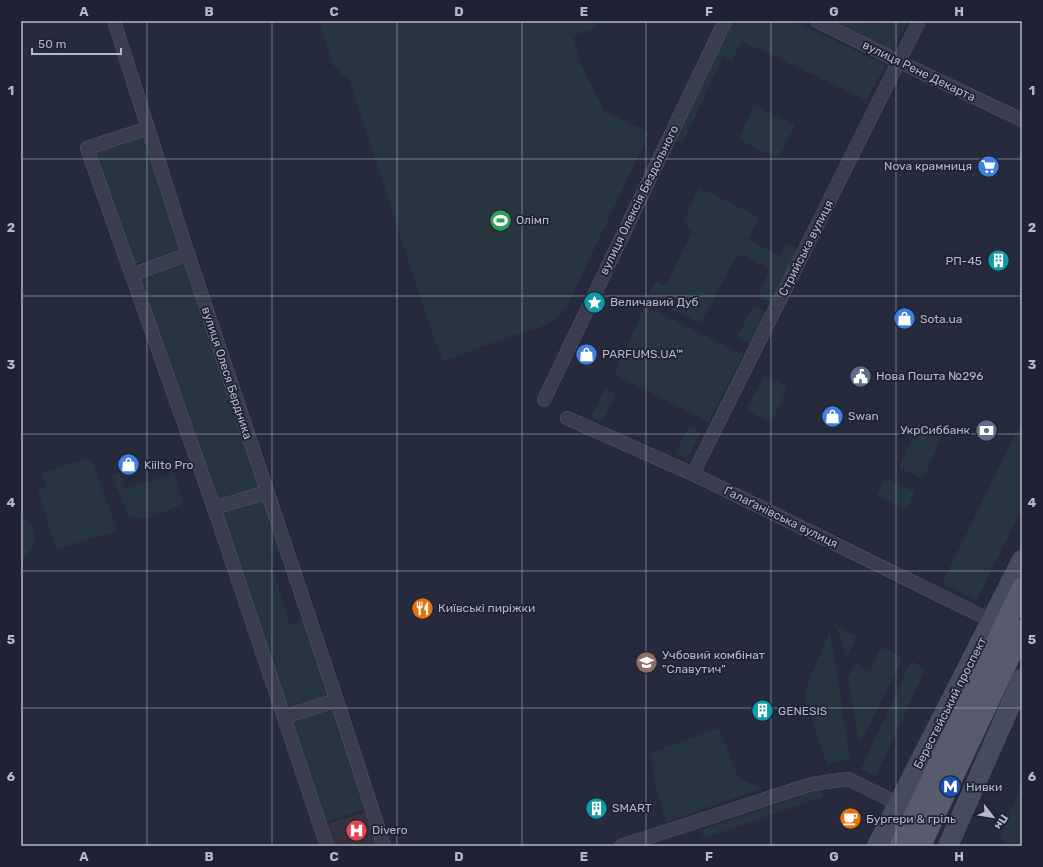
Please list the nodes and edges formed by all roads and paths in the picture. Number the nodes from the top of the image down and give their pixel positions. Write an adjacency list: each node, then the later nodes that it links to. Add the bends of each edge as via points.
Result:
1 (114, 21): 7 (street, вулиця Олеся Бердника)
2 (725, 21): 10 (street, вулиця Олексія Бездольного)
3 (817, 21): 5 (street, вулиця Рене Декарта)
4 (919, 21): 5 (street, Стрийська вулиця)
5 (899, 62): 6 (street, вулиця Рене Декарта); 12 (street, Стрийська вулиця)
6 (1022, 120)
7 (148, 128): 8 (street, вулиця Олеся Бердника); 9 (street, via 87,148)
8 (188, 254): 9 (street); 13 (street, вулиця Олеся Бердника)
9 (131, 275): 14 (street)
10 (544, 400)
11 (568, 418): 12 (street, Ґалаґанівська вулиця)
12 (693, 474): 17 (street, Ґалаґанівська вулиця)
13 (267, 492): 14 (street); 20 (street, вулиця Олеся Бердника)
14 (214, 508): 21 (street)
15 (1022, 560): 17 (main road, Берестейський проспект)
16 (1022, 588): 28 (main road, Берестейський проспект, bridge)
17 (992, 621): 22 (main road, Берестейський проспект)
18 (1022, 630): 29 (main road, bridge)
19 (1022, 679): 23 (main road, via 959,819 950,826)
20 (337, 700): 21 (street); 25 (street, вулиця Олеся Бердника)
21 (284, 717): 24 (street)
22 (904, 806): 26 (street, via 848,779 826,782 812,784); 27 (main road, Берестейський проспект)
23 (943, 839)
24 (327, 846)
25 (384, 846)
26 (621, 846)
27 (877, 846)
28 (897, 846)
29 (920, 846)

